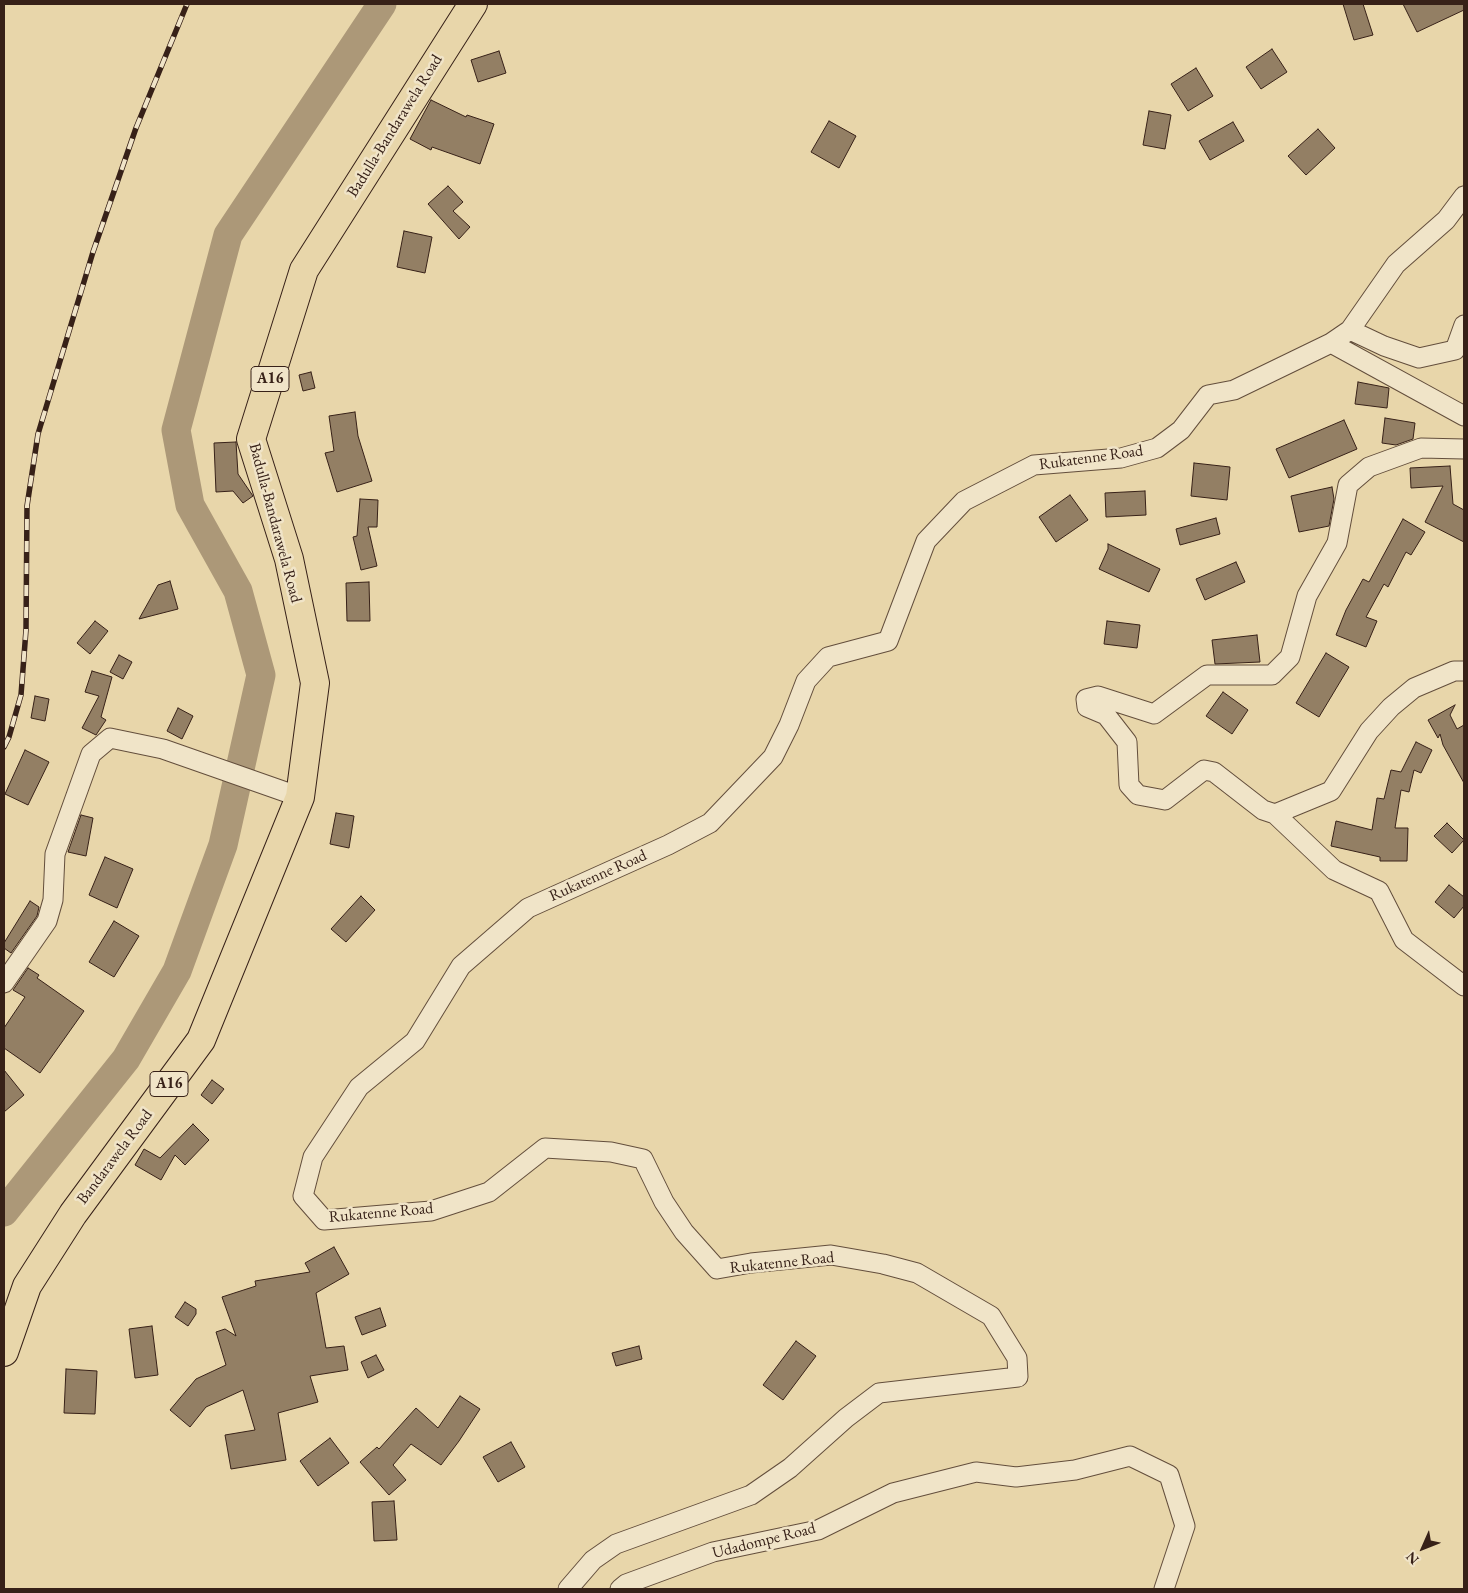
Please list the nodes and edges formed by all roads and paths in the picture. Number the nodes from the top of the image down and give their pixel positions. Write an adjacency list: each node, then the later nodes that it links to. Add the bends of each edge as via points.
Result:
1 (473, 4): 9 (highway, Badulla-Bandarawela Road / A16, via 304,270 251,439 288,559 315,683)
2 (1464, 196): 4 (street, Rukatenne Road, via 1446,220 1396,264)
3 (1464, 325): 4 (street, via 1455,350 1419,358)
4 (1350, 330): 5 (street, Rukatenne Road)
5 (1331, 343): 6 (street); 14 (street, Rukatenne Road, via 1234,390 1208,396 1181,430 1157,448 1121,458 1034,465 964,501 926,541 888,640 828,658 806,681 773,757 710,823 528,908 461,966 415,1041 359,1087 313,1157 303,1196 324,1220 431,1211 481,1195 545,1148 611,1152 643,1160 664,1202 684,1232 717,1270 751,1263 831,1255 917,1272 991,1316 1017,1358 1018,1377 879,1393 790,1468 751,1495 616,1544 593,1560)
6 (1464, 416)
7 (1464, 448): 10 (street, via 1421,448 1369,467 1348,485 1337,543 1307,596 1290,657 1272,674 1207,674 1154,714 1098,696 1086,699 1086,707 1106,715 1127,742 1129,786 1138,795 1165,800 1204,770 1214,772 1263,810)
8 (1464, 671): 10 (street, via 1454,671 1414,688 1369,731 1331,791)
9 (300, 797): 11 (street, via 163,749 110,738 91,754 55,854 53,900 47,921); 13 (highway, Bandarawela Road / A16, via 202,1040 73,1214 27,1286)
10 (1275, 814): 12 (street, via 1334,870 1379,891 1404,940)
11 (4, 983)
12 (1464, 986)
13 (4, 1352)
14 (568, 1589)
15 (620, 1589): 16 (street, Udadompe Road, via 713,1552 818,1530 893,1493 976,1472 1016,1477 1075,1470 1130,1456 1168,1475 1184,1526)
16 (1164, 1589)

